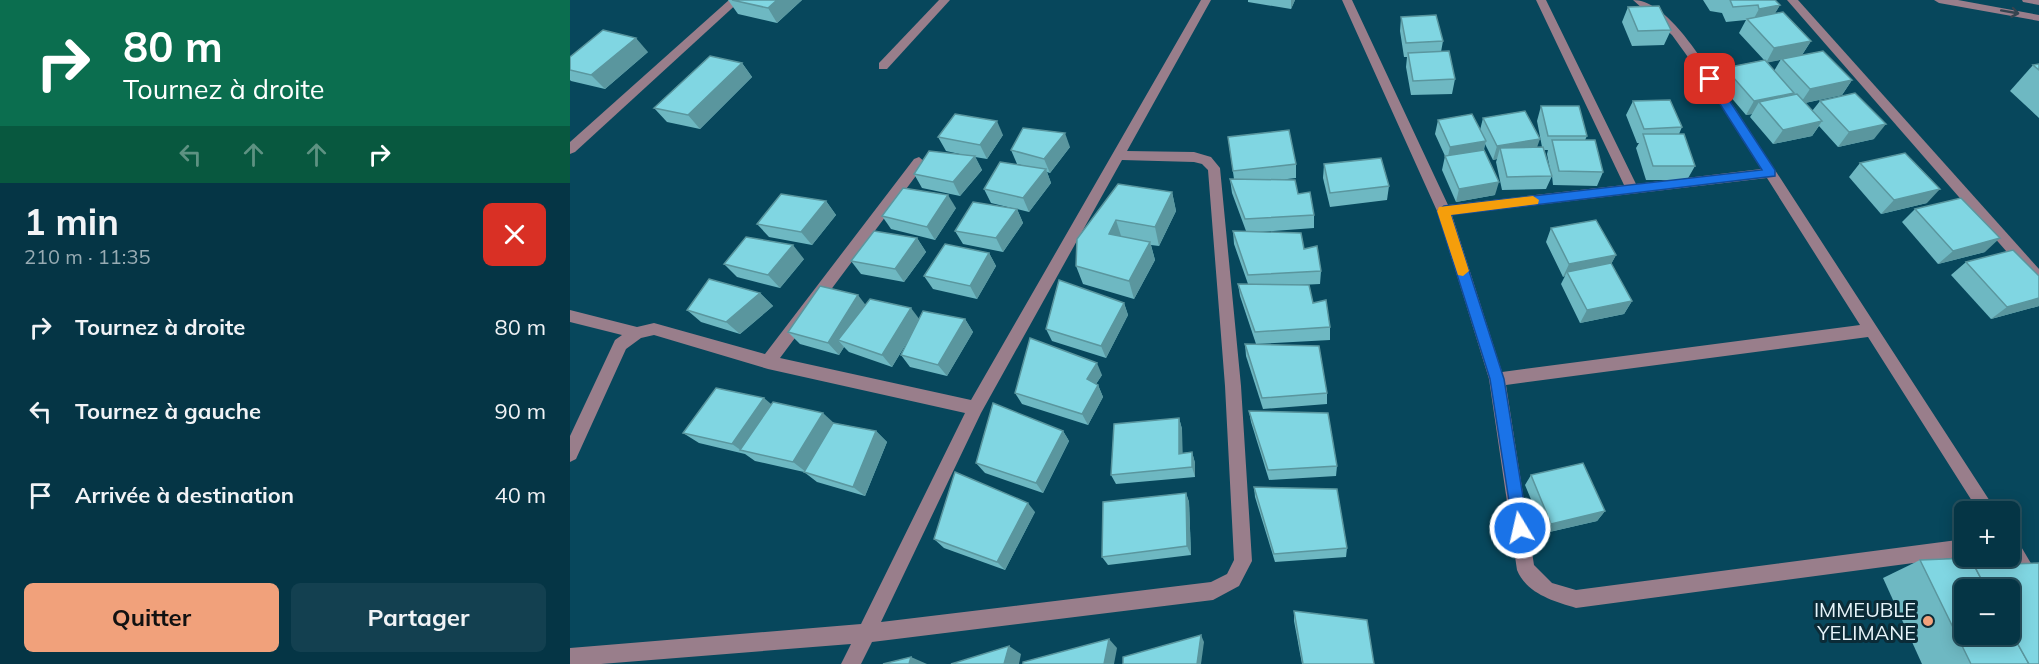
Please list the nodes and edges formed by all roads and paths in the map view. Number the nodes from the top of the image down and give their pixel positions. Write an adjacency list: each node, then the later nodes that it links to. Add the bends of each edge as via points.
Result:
1 (736, 0): 13 (street)
2 (945, 0): 12 (street)
3 (1206, 0): 14 (street)
4 (1347, 0): 18 (street)
5 (1541, 0): 17 (street)
6 (1638, 0): 16 (street, via 1676,32)
7 (1792, 0): 19 (street)
8 (1939, 0): 11 (street, one-way to 11)
9 (2027, 0): 10 (street)
10 (2039, 2)
11 (2039, 18)
12 (883, 66)
13 (570, 149)
14 (1120, 155): 25 (street); 31 (street, via 1194,157 1206,160 1214,168 1243,561 1233,580 1213,591)
15 (919, 162): 23 (street)
16 (1770, 173): 17 (street); 21 (street)
17 (1632, 189): 18 (street)
18 (1444, 211): 24 (street)
19 (2039, 279)
20 (570, 316): 22 (street)
21 (1870, 330): 24 (street); 27 (street)
22 (637, 333): 23 (street, via 654,329); 26 (street, via 620,345)
23 (768, 362): 25 (street)
24 (1497, 379): 28 (street, via 1527,570 1547,590 1576,599)
25 (975, 408): 31 (street)
26 (570, 454)
27 (1982, 501)
28 (1954, 549)
29 (2020, 562): 30 (street)
30 (2039, 595)
31 (866, 633): 32 (street); 33 (street)
32 (570, 657)
33 (850, 664)

